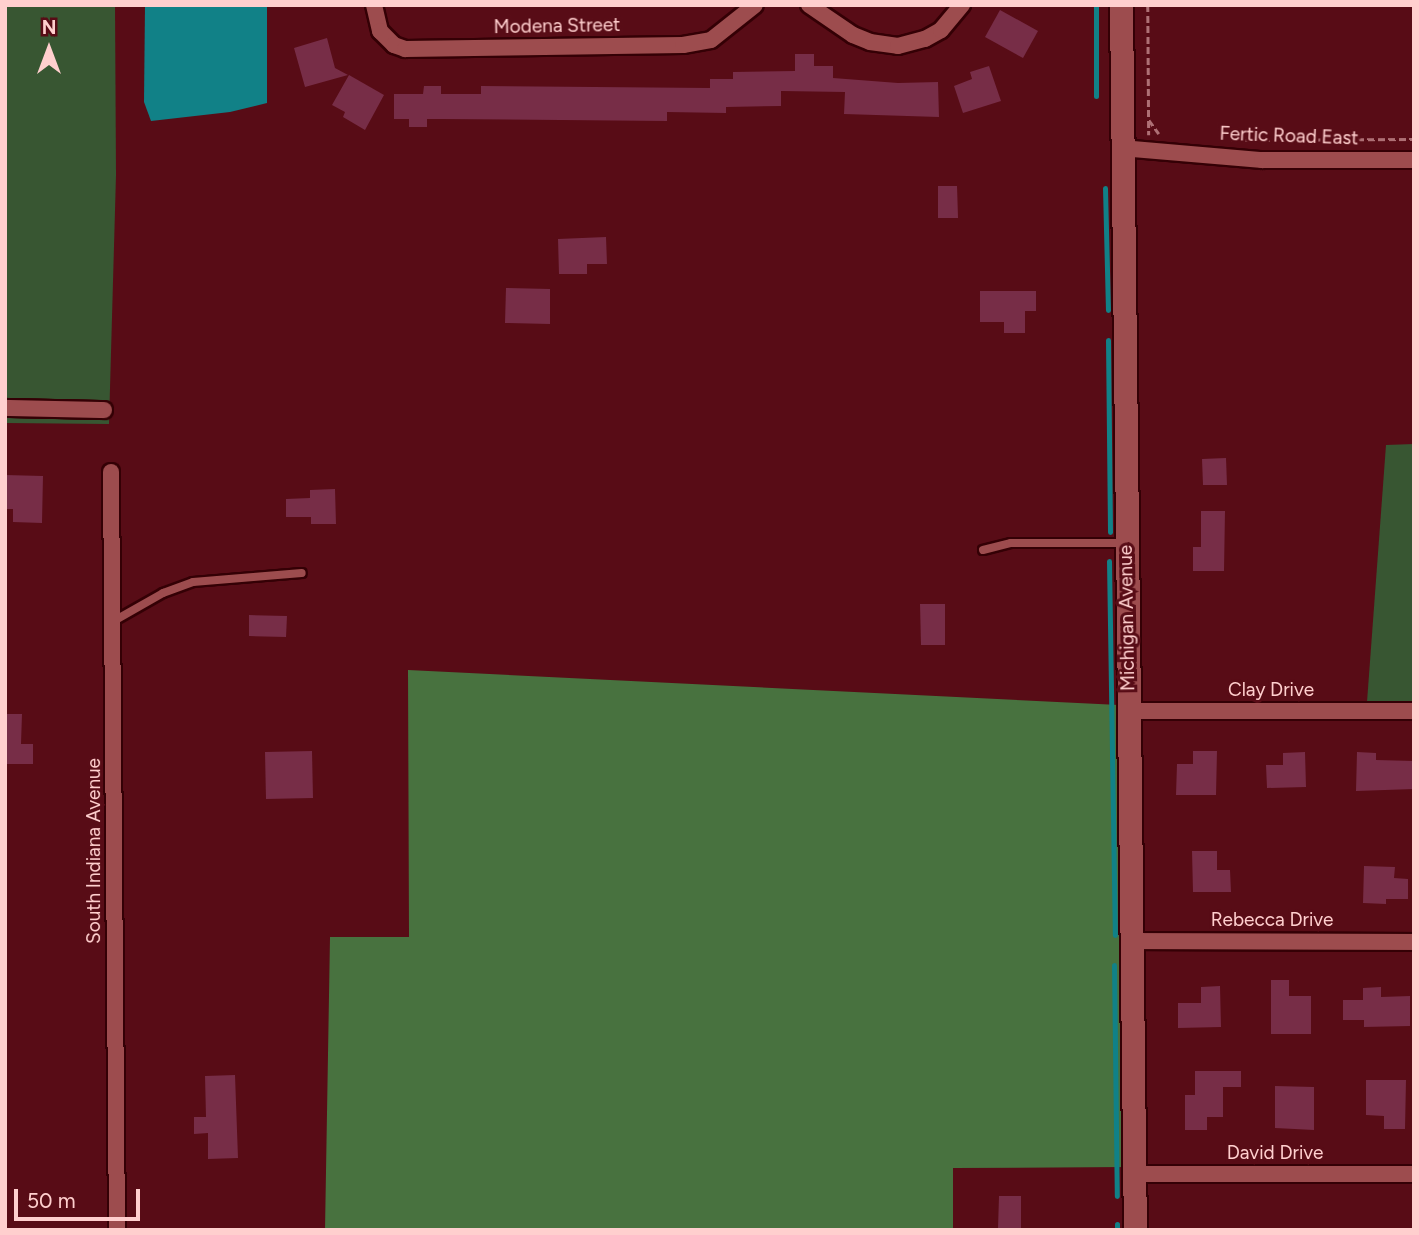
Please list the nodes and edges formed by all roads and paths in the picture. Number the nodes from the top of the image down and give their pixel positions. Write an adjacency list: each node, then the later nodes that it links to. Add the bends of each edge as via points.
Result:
1 (374, 5): 2 (street, Modena Street, via 380,31 405,49 683,45 711,40)
2 (755, 5)
3 (809, 5): 4 (street, via 853,35 898,47 941,30)
4 (962, 5)
5 (1121, 5): 10 (street, Michigan Avenue)
6 (1149, 120): 7 (path)
7 (1161, 136)
8 (1414, 139): 9 (path)
9 (1225, 140)
10 (1121, 148): 11 (street, Fertic Road East, via 1262,160); 15 (street, Michigan Avenue)
11 (1414, 160)
12 (5, 408): 13 (street)
13 (104, 410)
14 (111, 472): 18 (street, South Indiana Avenue)
15 (1126, 543): 16 (lane, via 1011,543); 19 (street, Michigan Avenue)
16 (983, 550)
17 (302, 573): 18 (lane, via 193,582 163,593)
18 (113, 622): 25 (street, South Indiana Avenue)
19 (1128, 710): 20 (street, Clay Drive); 21 (street, Michigan Avenue)
20 (1414, 711)
21 (1130, 941): 22 (street, Rebecca Drive); 23 (street, Michigan Avenue)
22 (1414, 942)
23 (1135, 1174): 24 (street, David Drive); 26 (street, Michigan Avenue)
24 (1414, 1174)
25 (117, 1230)
26 (1135, 1230)

